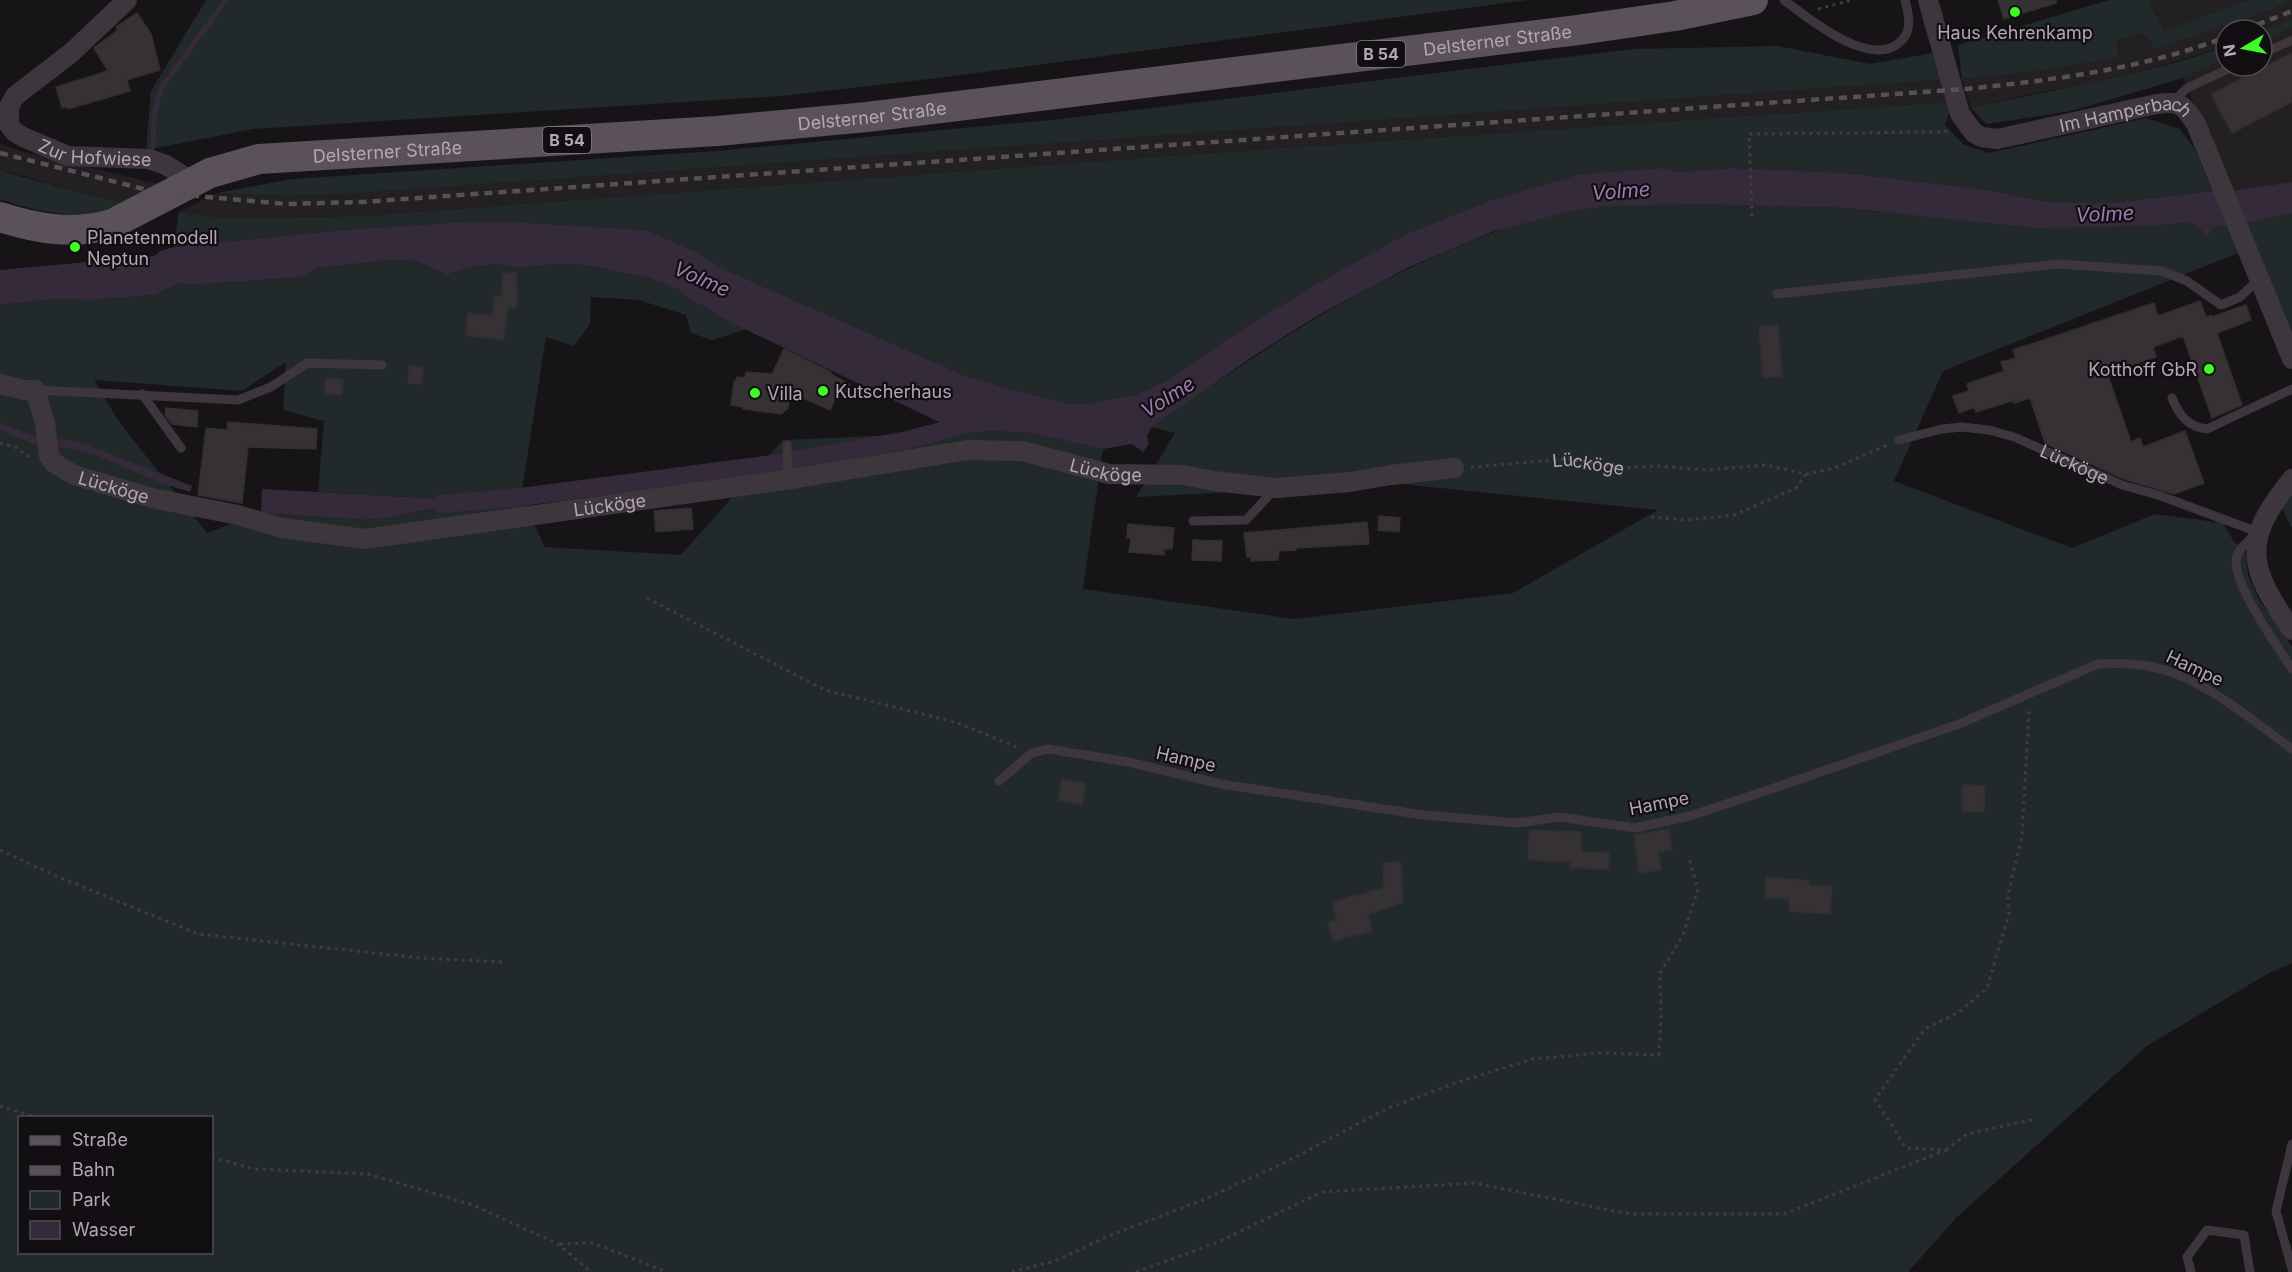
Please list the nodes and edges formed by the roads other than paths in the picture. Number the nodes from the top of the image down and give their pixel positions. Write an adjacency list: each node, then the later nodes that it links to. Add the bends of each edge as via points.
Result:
1 (127, 0): 10 (street, via 70,53 15,96)
2 (1753, 0): 11 (main road, Delsterner Straße / B 54, via 1578,30 903,113 717,131 289,156 229,166)
3 (1784, 0): 4 (lane, via 1845,41 1881,51 1905,36 1910,25)
4 (1905, 0)
5 (1928, 0): 9 (street, Im Hamperbach, via 1960,114 1974,133 1982,137 1997,139)
6 (2292, 40): 7 (lane)
7 (2274, 48)
8 (2214, 76): 9 (lane, via 2187,88)
9 (2174, 101): 13 (street, Im Hamperbach, via 2196,124)
10 (5, 124): 11 (street, Zur Hofwiese, via 23,137 68,156 149,159)
11 (191, 181): 12 (main road, Delsterner Straße / B 54, via 96,229 55,231)
12 (0, 217)
13 (2259, 279): 14 (lane, via 2240,297 2220,305 2187,281 2162,271 2058,264); 15 (street, Im Hamperbach)
14 (1778, 294)
15 (2292, 359)
16 (382, 365): 20 (lane, via 307,363 271,387 238,400)
17 (0, 384): 19 (street)
18 (2292, 389): 21 (lane, via 2207,429 2185,420)
19 (35, 390): 20 (lane); 26 (street, Lücköge, via 49,456 74,475 152,498 282,528 365,538)
20 (142, 394): 24 (lane)
21 (2172, 398)
22 (1899, 440): 30 (lane, Lücköge, via 1942,429 1989,430 2014,437 2122,485)
23 (787, 445): 26 (lane)
24 (181, 448)
25 (1454, 468): 28 (street, Lücköge)
26 (788, 478): 28 (street, Lücköge, via 967,450 1011,450 1109,474 1183,475)
27 (2292, 479): 30 (street)
28 (1277, 488): 29 (lane, via 1245,520)
29 (1193, 521)
30 (2258, 532): 31 (street, via 2260,579); 32 (lane, via 2237,554 2236,569 2262,623)
31 (2292, 630)
32 (2292, 669)
33 (2292, 749): 34 (lane, Hampe, via 2196,683 2155,667 2122,663 2098,664 1959,724 1690,816 1635,828 1559,817 1518,823 1423,815 1221,784 1128,762 1048,749 1032,753)
34 (999, 781)
35 (2292, 1144): 36 (lane, via 2276,1211)
36 (2292, 1269)
37 (2191, 1272): 38 (lane, via 2187,1257 2207,1230 2244,1235)
38 (2250, 1272)

